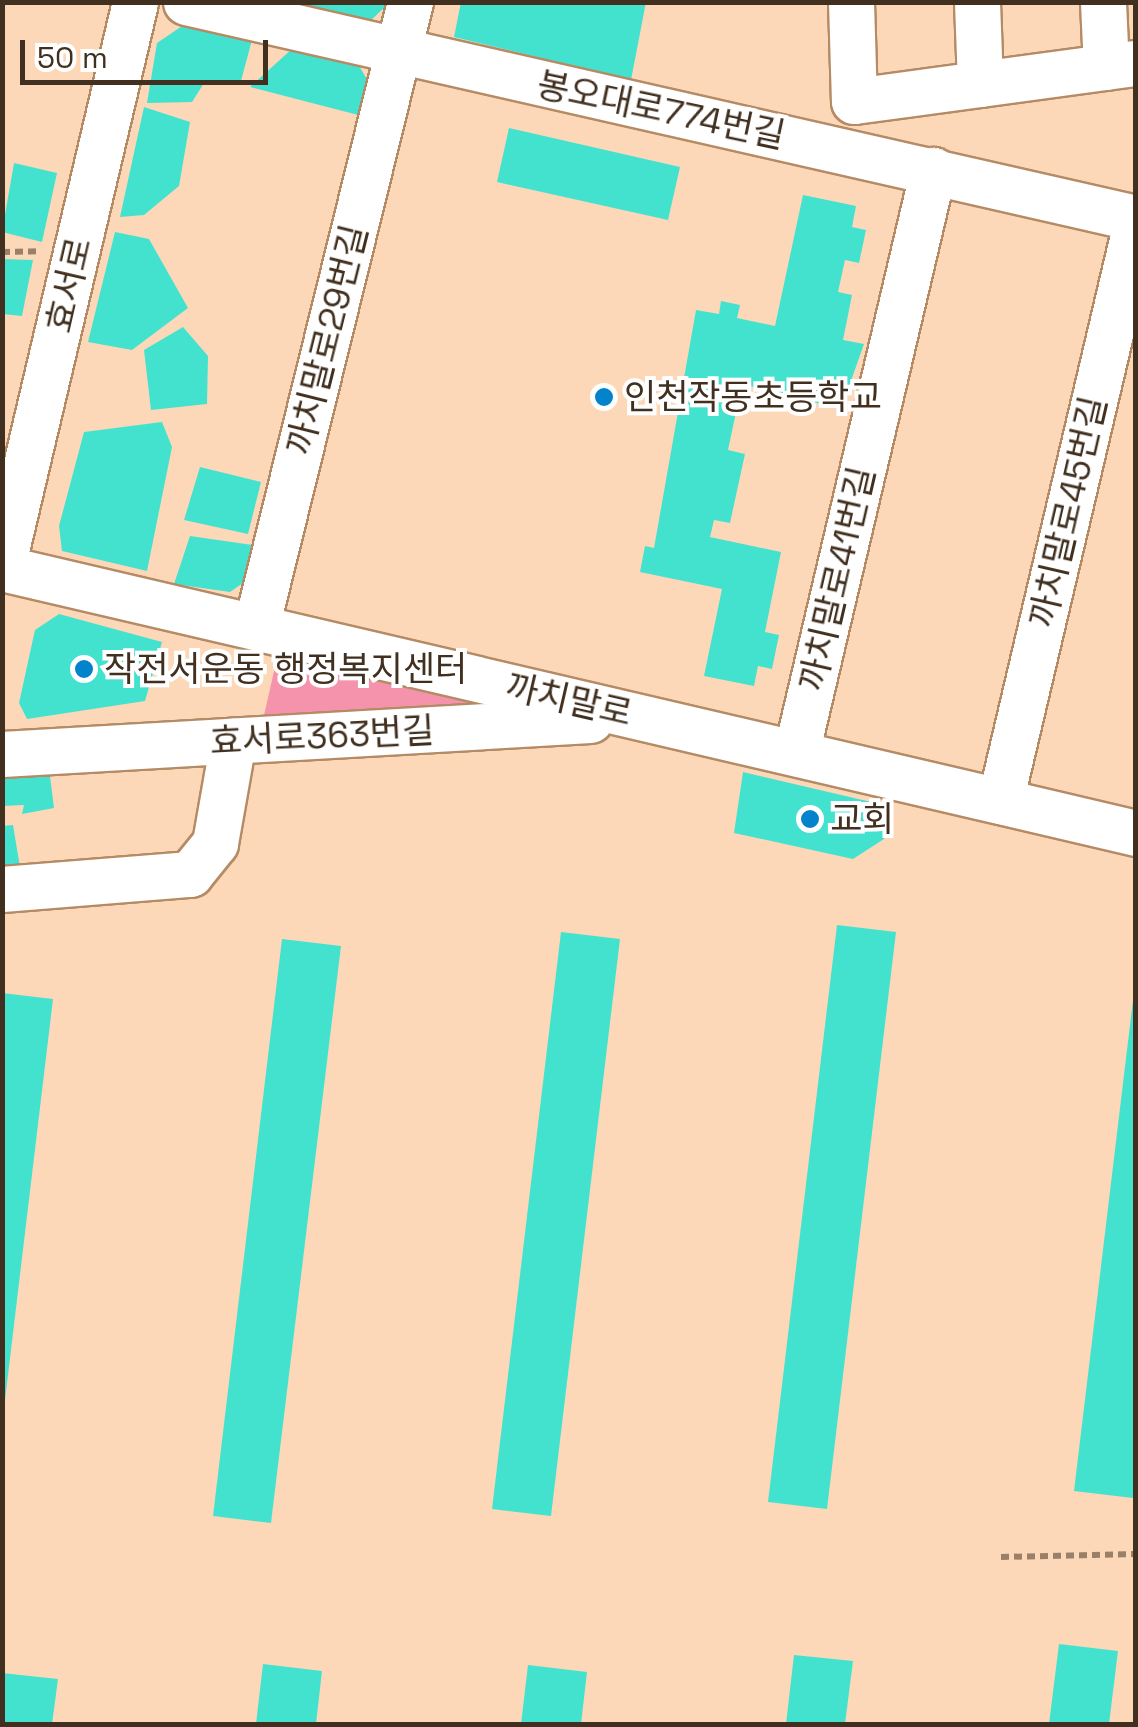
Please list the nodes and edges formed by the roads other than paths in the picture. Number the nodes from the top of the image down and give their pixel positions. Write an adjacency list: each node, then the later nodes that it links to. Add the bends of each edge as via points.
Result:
1 (135, 2): 12 (street, 효서로)
2 (186, 2): 7 (street, 봉오대로774번길)
3 (410, 2): 7 (street, 까치말로29번길)
4 (851, 2): 9 (street, via 854,101)
5 (977, 2): 9 (street)
6 (1104, 2): 8 (street)
7 (398, 52): 10 (street, 봉오대로774번길); 13 (street, 까치말로29번길)
8 (1120, 65): 9 (street)
9 (980, 84)
10 (933, 170): 11 (street, 봉오대로774번길); 16 (street, 까치말로41번길)
11 (1136, 220): 18 (street, 까치말로45번길)
12 (2, 567): 13 (street, 까치말로)
13 (256, 627): 14 (street, 까치말로)
14 (642, 718): 15 (street, 효서로363번길); 16 (street, 까치말로)
15 (234, 741): 17 (street, 효서로363번길); 20 (street, via 215,843 190,874)
16 (796, 753): 18 (street, 까치말로)
17 (2, 754)
18 (1000, 801): 19 (street, 까치말로)
19 (1136, 833)
20 (2, 889)

